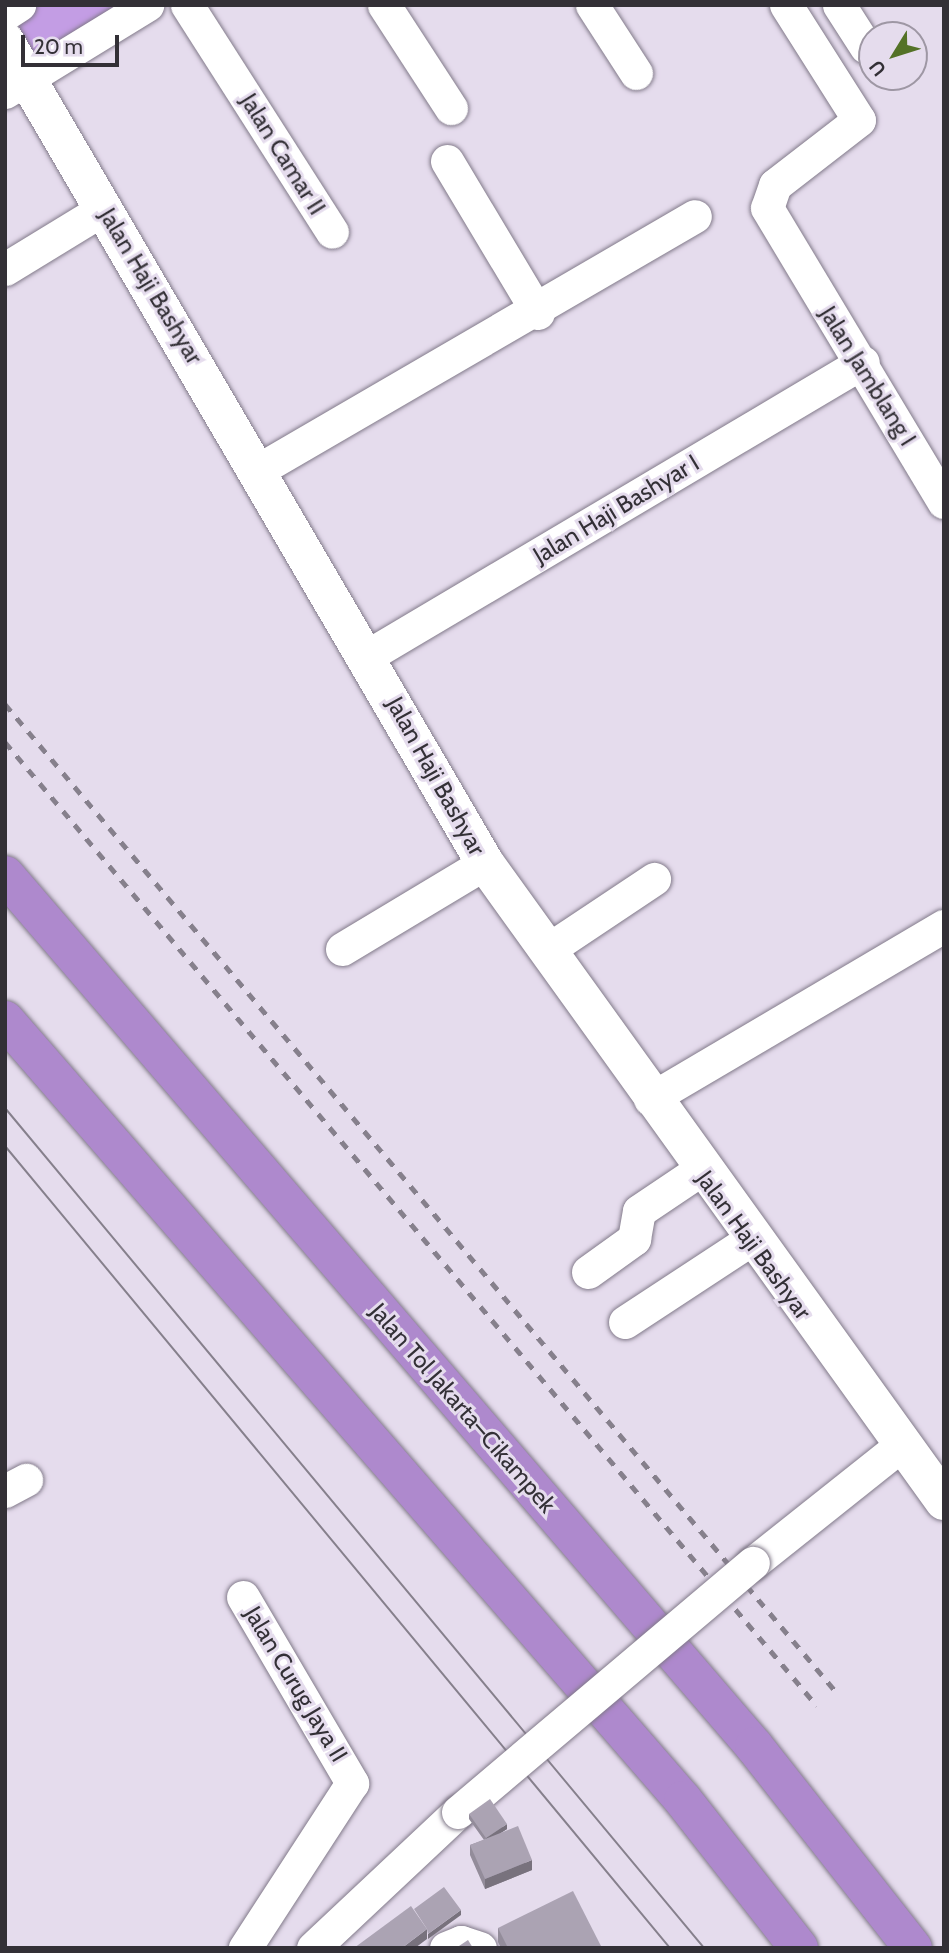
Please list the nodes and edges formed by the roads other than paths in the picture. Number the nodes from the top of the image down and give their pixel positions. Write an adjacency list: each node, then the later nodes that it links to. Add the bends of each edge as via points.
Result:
1 (19, 5): 8 (street)
2 (147, 5): 10 (street)
3 (187, 5): 16 (street, Jalan Camar II)
4 (384, 5): 12 (street)
5 (592, 5): 11 (street)
6 (786, 5): 19 (street, Jalan Jamblang I, via 859,120 775,185 767,208)
7 (839, 5): 9 (street)
8 (5, 14)
9 (858, 35)
10 (16, 71): 14 (street, Jalan Haji Bashyar)
11 (636, 74)
12 (451, 108)
13 (447, 161): 18 (street)
14 (105, 208): 17 (street); 20 (street, Jalan Haji Bashyar)
15 (695, 216): 18 (street)
16 (332, 233)
17 (5, 269)
18 (538, 313): 20 (street)
19 (863, 362): 21 (street, Jalan Jamblang I); 22 (street, Jalan Haji Bashyar I)
20 (260, 469): 22 (street, Jalan Haji Bashyar)
21 (941, 491)
22 (369, 655): 23 (street, Jalan Haji Bashyar)
23 (485, 863): 27 (street); 28 (street, Jalan Haji Bashyar)
24 (5, 875): 43 (highway, Jalan Tol Jakarta–Cikampek, via 754,1746)
25 (654, 879): 28 (street)
26 (944, 926): 30 (street)
27 (342, 949)
28 (546, 951): 30 (street, Jalan Haji Bashyar)
29 (5, 1020): 42 (highway, via 682,1800)
30 (649, 1099): 31 (street, Jalan Haji Bashyar)
31 (700, 1170): 32 (street, Jalan Haji Bashyar); 33 (street, via 639,1211 634,1239)
32 (750, 1240): 34 (street); 35 (street, Jalan Haji Bashyar)
33 (588, 1272)
34 (625, 1322)
35 (900, 1446): 36 (street, Jalan Haji Bashyar); 39 (street, bridge, via 753,1563 458,1812)
36 (944, 1501)
37 (243, 1597): 38 (street, Jalan Curug Jaya II, via 352,1783)
38 (245, 1948)
39 (313, 1948)
40 (446, 1948): 41 (street, via 461,1942)
41 (480, 1948)
42 (799, 1948)
43 (913, 1948)

